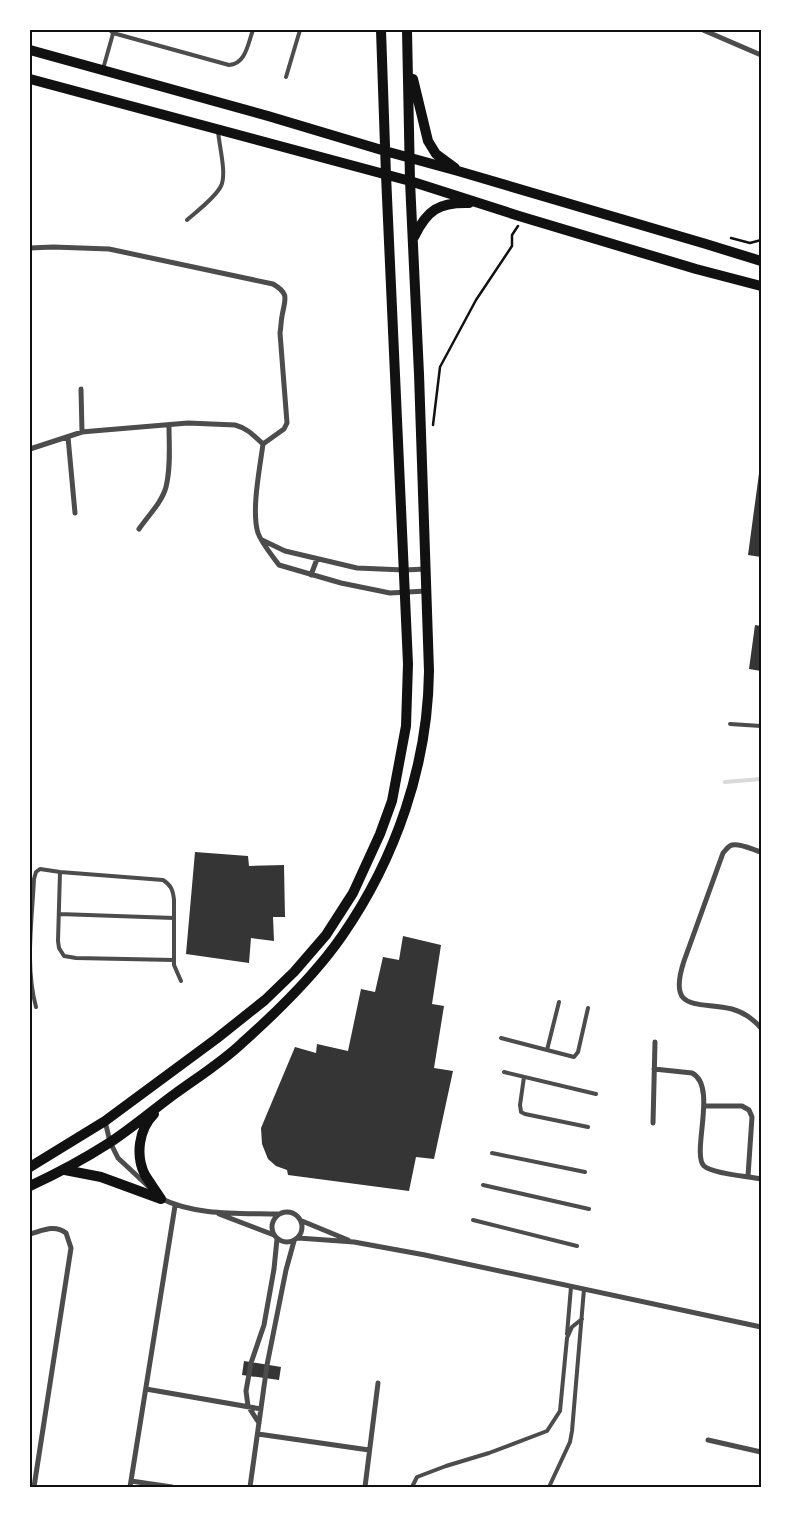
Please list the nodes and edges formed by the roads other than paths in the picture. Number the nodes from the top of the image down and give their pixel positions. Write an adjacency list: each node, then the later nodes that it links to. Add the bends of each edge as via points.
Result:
1 (253, 30): 6 (lane, via 244,55 234,65)
2 (300, 30): 11 (lane)
3 (381, 30): 14 (main road)
4 (407, 30): 9 (main road)
5 (702, 30): 8 (street)
6 (112, 31): 10 (lane)
7 (30, 50): 10 (main road)
8 (761, 55)
9 (408, 56): 15 (main road); 16 (main road, via 428,141 436,154)
10 (102, 70): 14 (main road)
11 (286, 77)
12 (30, 79): 13 (main road)
13 (218, 129): 17 (main road); 20 (lane, via 224,178 222,186)
14 (385, 151): 15 (main road); 17 (main road)
15 (410, 158): 16 (main road); 18 (main road)
16 (458, 171): 23 (main road)
17 (386, 175): 18 (main road); 36 (main road)
18 (410, 181): 19 (main road); 21 (main road)
19 (480, 204): 21 (main road, via 454,203 437,208 424,218); 24 (main road)
20 (187, 220)
21 (413, 240): 35 (main road)
22 (30, 248): 29 (street, via 109,249 278,287 286,301 280,333 287,423 284,430)
23 (761, 261)
24 (761, 286)
25 (81, 389): 27 (street)
26 (169, 424): 27 (street); 29 (street, via 236,425 248,430); 32 (street, via 166,488)
27 (82, 432): 28 (street)
28 (68, 437): 30 (street); 31 (street)
29 (263, 444): 33 (street, via 256,495 256,524)
30 (30, 449)
31 (75, 514)
32 (139, 529)
33 (262, 540): 34 (street, via 285,551); 37 (street, via 279,565)
34 (317, 559): 36 (street, via 357,568); 37 (street)
35 (426, 569): 36 (street); 38 (main road)
36 (404, 570): 39 (main road)
37 (311, 575): 39 (street, via 390,593)
38 (427, 591): 39 (street); 60 (main road, via 429,702 425,732 406,810 376,880 342,936 306,981 241,1044)
39 (405, 592): 62 (main road, via 408,664 406,726 400,762 392,801 353,893 326,935 265,1000)
40 (730, 724): 41 (lane)
41 (761, 726)
42 (761, 852): 52 (street, via 732,845 723,853 678,985 683,998 690,1002 737,1011)
43 (60, 872): 44 (lane, via 40,869); 45 (lane); 46 (lane, via 163,880 174,891)
44 (32, 879): 50 (lane, via 30,966)
45 (58, 914): 46 (lane); 47 (lane, via 59,948 68,958)
46 (174, 918): 47 (lane)
47 (174, 960): 48 (lane)
48 (181, 981)
49 (559, 1002): 55 (lane)
50 (36, 1007)
51 (588, 1008): 55 (lane, via 576,1056)
52 (760, 1023)
53 (501, 1038): 55 (lane)
54 (655, 1042): 56 (street)
55 (547, 1050)
56 (654, 1069): 61 (street, via 696,1075 702,1084); 63 (street)
57 (504, 1072): 58 (lane)
58 (524, 1077): 59 (lane); 64 (lane, via 521,1112)
59 (596, 1094)
60 (172, 1096): 65 (main road); 74 (main road, via 147,1121 140,1147 144,1173)
61 (704, 1106): 70 (street, via 702,1162 713,1171); 70 (street, via 742,1106 749,1110 752,1117)
62 (105, 1121): 65 (street); 67 (main road)
63 (653, 1123)
64 (588, 1127)
65 (110, 1142): 68 (main road); 74 (street, via 118,1158)
66 (492, 1153): 69 (lane)
67 (30, 1167)
68 (65, 1170): 73 (main road); 74 (main road, via 102,1177)
69 (586, 1172)
70 (748, 1176): 71 (street)
71 (761, 1179)
72 (483, 1185): 76 (lane)
73 (30, 1186)
74 (161, 1199): 75 (street)
75 (175, 1206): 77 (street); 92 (street)
76 (590, 1209)
77 (213, 1212): 78 (street); 82 (street)
78 (278, 1214): 80 (street, via 293,1212); 82 (street, via 272,1224)
79 (473, 1220): 85 (lane)
80 (302, 1221): 83 (street, via 302,1230); 84 (street)
81 (30, 1234): 101 (street, via 56,1228 66,1233 71,1248)
82 (276, 1237): 83 (street, via 285,1242); 93 (street, via 264,1325 249,1370)
83 (296, 1240): 84 (street); 94 (street, via 286,1270)
84 (354, 1242): 86 (street)
85 (577, 1246)
86 (571, 1287): 87 (street); 90 (lane)
87 (584, 1289): 88 (lane); 89 (street)
88 (582, 1319): 90 (lane, via 572,1327); 106 (lane, via 570,1442)
89 (761, 1327)
90 (567, 1338): 105 (lane, via 560,1411 547,1431 417,1477)
91 (378, 1383): 98 (street)
92 (146, 1389): 93 (street); 100 (street)
93 (248, 1406): 94 (street); 95 (street)
94 (260, 1408): 95 (street)
95 (259, 1423): 96 (street)
96 (258, 1434): 98 (street); 103 (street)
97 (708, 1440): 99 (street)
98 (369, 1450): 104 (street)
99 (761, 1452)
100 (131, 1484): 102 (street)
101 (34, 1487)
102 (172, 1487)
103 (250, 1487)
104 (365, 1487)
105 (412, 1487)
106 (549, 1487)

